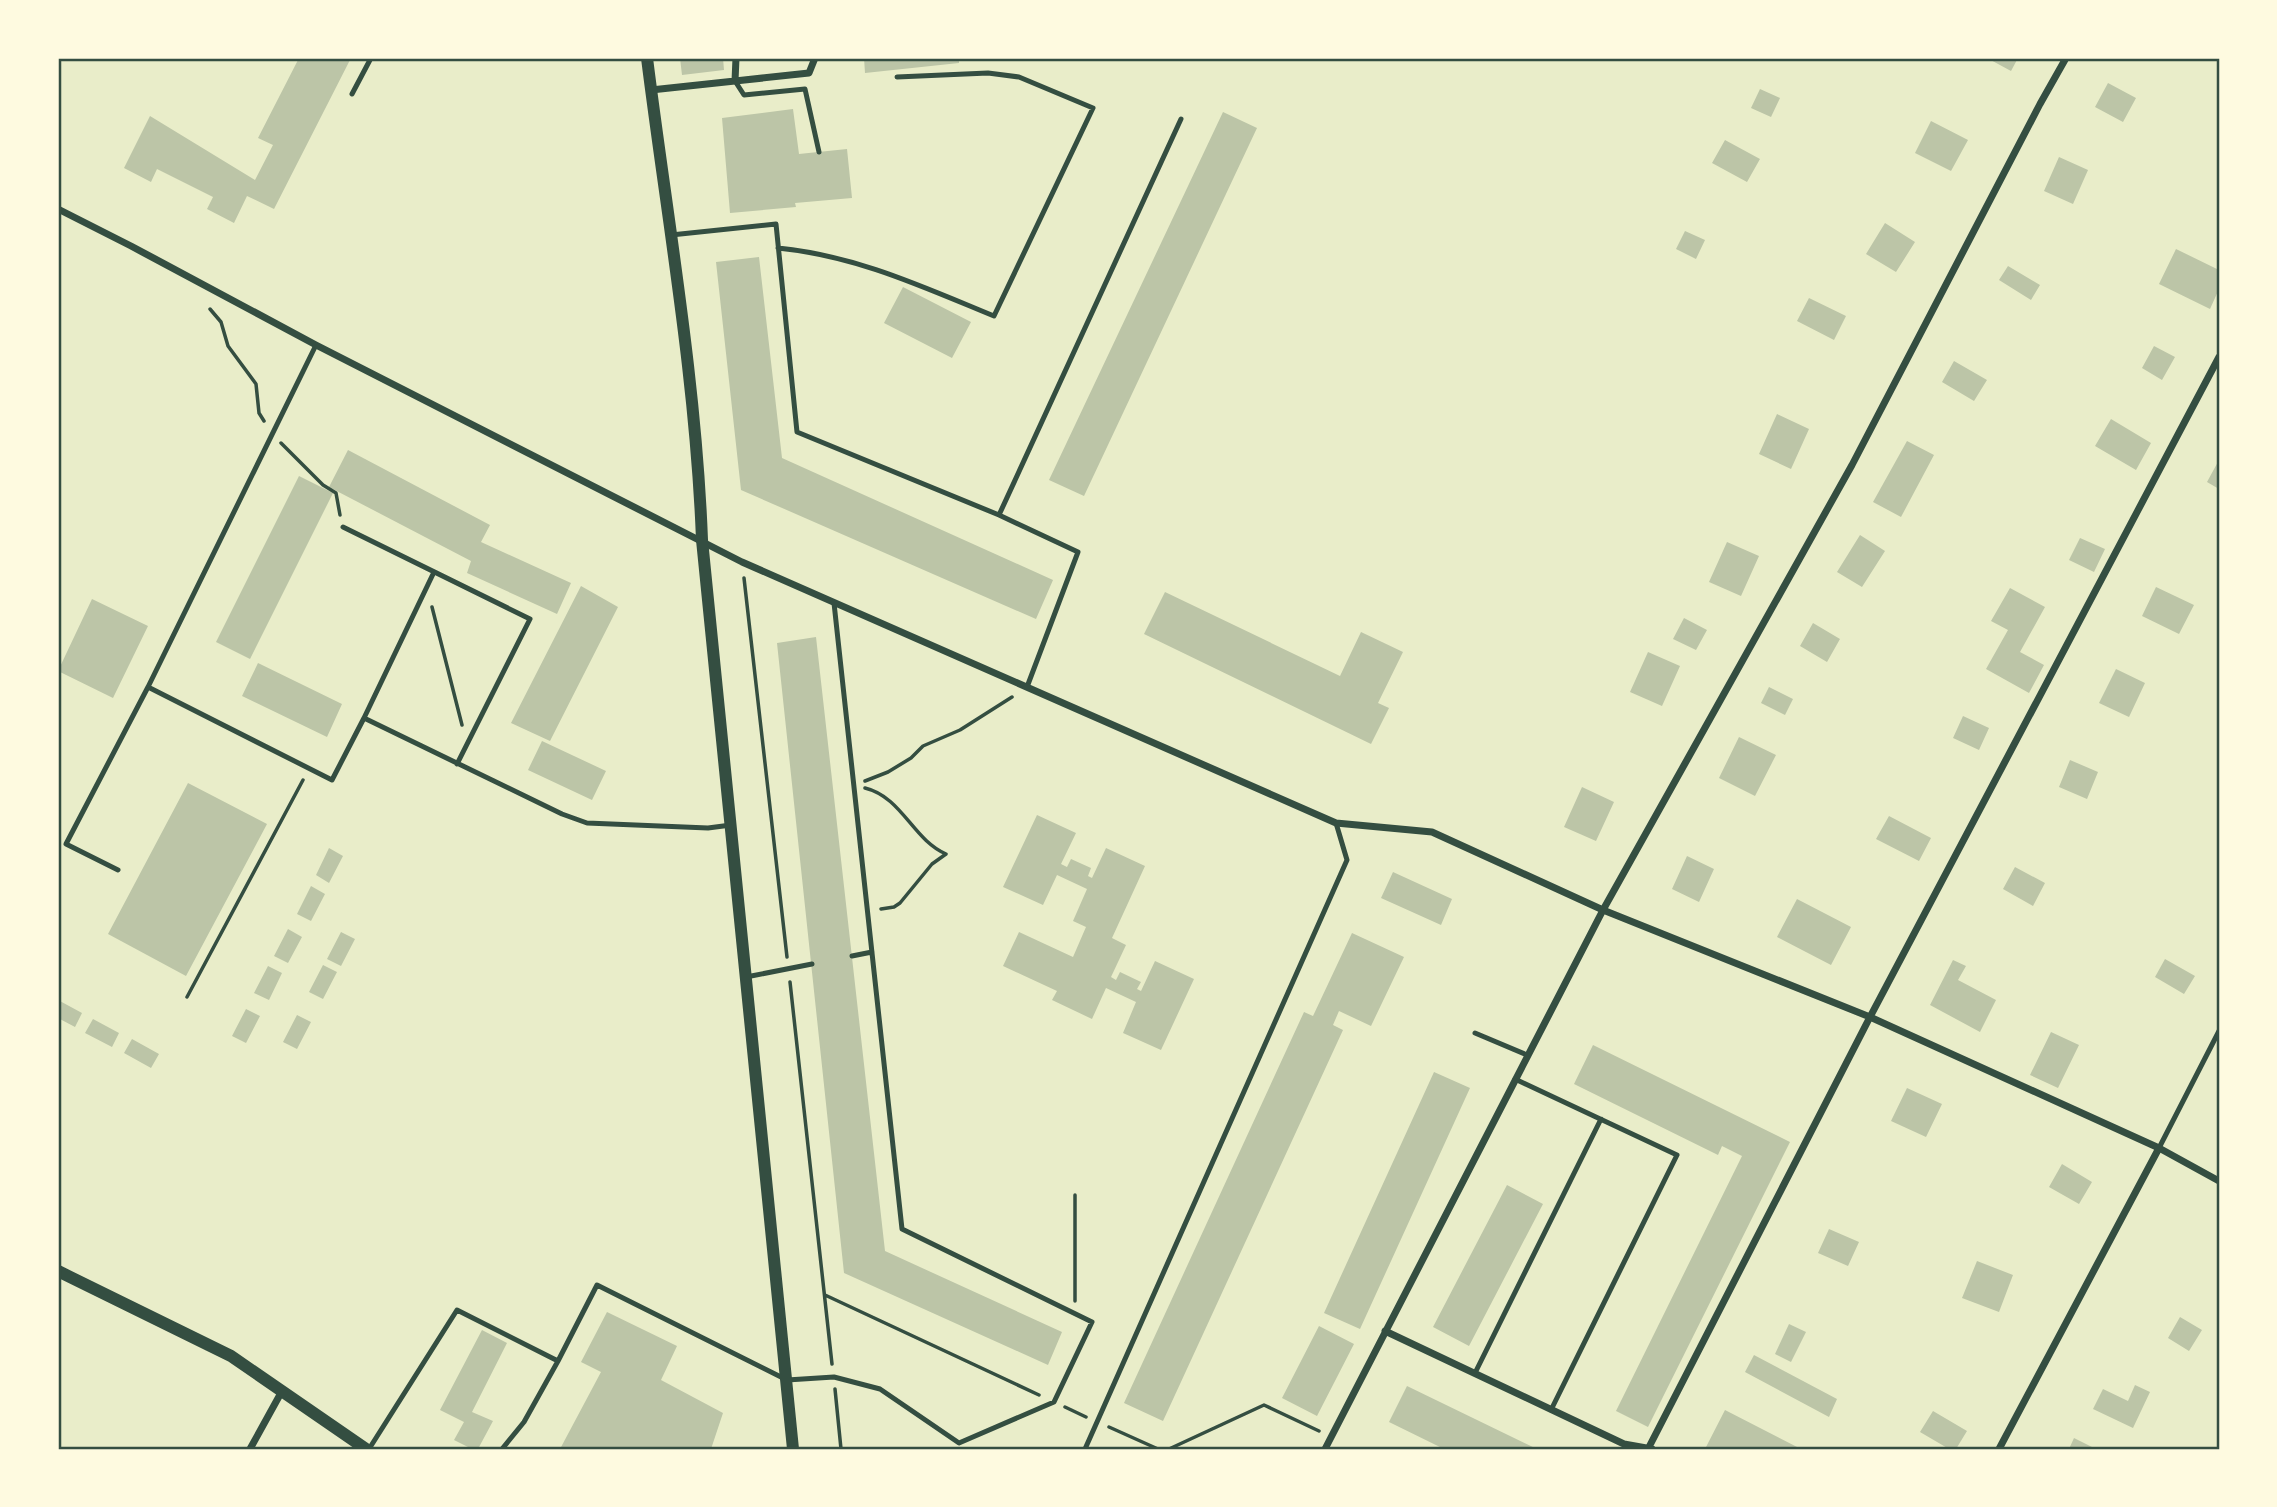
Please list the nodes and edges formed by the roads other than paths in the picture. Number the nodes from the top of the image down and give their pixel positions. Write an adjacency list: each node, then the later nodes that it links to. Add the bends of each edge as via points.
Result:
1 (371, 58): 9 (lane)
2 (647, 58): 8 (street)
3 (736, 58): 7 (street)
4 (815, 58): 7 (street, via 809,73)
5 (2066, 58): 29 (street, via 1852,465)
6 (897, 77): 14 (lane, via 988,73 1019,77 1094,108 994,316 873,267 814,251)
7 (735, 81): 8 (street); 11 (lane, via 744,95 805,89)
8 (651, 90): 13 (street)
9 (352, 94)
10 (1181, 119): 17 (lane)
11 (819, 152)
12 (58, 209): 15 (street)
13 (671, 235): 14 (lane, via 776,224); 19 (street)
14 (778, 248): 17 (lane, via 797,432)
15 (316, 345): 19 (street); 22 (lane)
16 (2219, 357): 34 (street)
17 (999, 515): 23 (lane, via 1078,552)
18 (342, 527): 20 (lane)
19 (702, 540): 21 (street); 27 (street)
20 (434, 572): 24 (lane); 25 (lane, via 530,619)
21 (834, 603): 23 (street); 30 (lane)
22 (148, 687): 24 (lane, via 332,780); 28 (lane, via 66,844)
23 (1027, 687): 26 (street)
24 (364, 718): 25 (lane)
25 (457, 764): 27 (lane, via 587,823)
26 (1336, 823): 29 (street, via 1432,832); 55 (lane, via 1348,860)
27 (731, 825): 33 (street)
28 (118, 870)
29 (1603, 910): 34 (street); 37 (street)
30 (872, 952): 31 (lane); 49 (lane, via 902,1229 1093,1322 1054,1402)
31 (852, 956)
32 (812, 964): 33 (lane)
33 (746, 977): 46 (street)
34 (1870, 1017): 40 (street); 57 (street)
35 (2219, 1031): 40 (lane)
36 (1475, 1032): 37 (lane)
37 (1527, 1055): 38 (street)
38 (1515, 1079): 39 (lane); 43 (street)
39 (1601, 1119): 45 (lane); 48 (lane, via 1677,1155)
40 (2159, 1148): 41 (street); 58 (street)
41 (2219, 1181)
42 (59, 1269): 47 (street, via 231,1356)
43 (1385, 1331): 45 (street); 56 (street)
44 (558, 1361): 46 (lane, via 597,1285); 51 (lane, via 457,1310); 52 (lane, via 524,1422)
45 (1475, 1373): 48 (street)
46 (787, 1380): 49 (lane, via 834,1377 880,1389); 53 (street)
47 (282, 1391): 50 (street); 51 (street)
48 (1551, 1409): 57 (street, via 1624,1444)
49 (959, 1443): 54 (lane)
50 (250, 1449)
51 (367, 1449)
52 (502, 1449)
53 (793, 1449)
54 (968, 1449)
55 (1085, 1449)
56 (1325, 1449)
57 (1650, 1449)
58 (1999, 1449)

